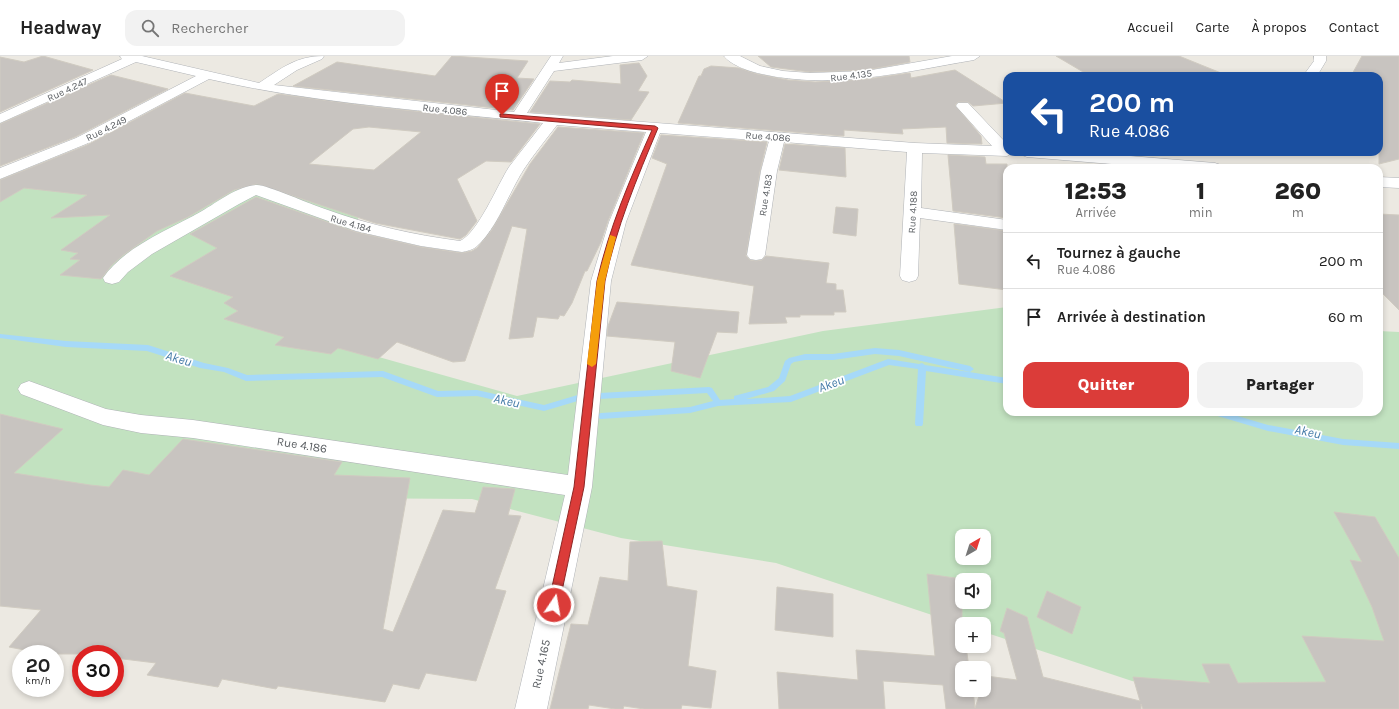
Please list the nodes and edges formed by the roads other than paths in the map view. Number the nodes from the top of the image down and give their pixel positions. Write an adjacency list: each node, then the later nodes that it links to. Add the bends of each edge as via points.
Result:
1 (318, 56): 11 (street)
2 (558, 56): 8 (street)
3 (642, 56): 8 (street)
4 (730, 56): 5 (street, Rue 4.135, via 756,69 798,77 823,78 847,77)
5 (974, 56)
6 (1320, 56): 9 (street, via 1320,62)
7 (130, 57): 10 (street, Rue 4.086); 14 (street, Rue 4.247)
8 (550, 68): 13 (street)
9 (1313, 72)
10 (209, 74): 11 (street, Rue 4.086); 23 (street, Rue 4.249, via 81,141)
11 (261, 86): 13 (street, Rue 4.086)
12 (963, 106): 18 (street)
13 (516, 117): 15 (street, Rue 4.086)
14 (0, 119)
15 (553, 120): 16 (street, Rue 4.086); 28 (street, Rue 4.184, via 516,169 477,235 469,244 462,247 421,241 362,227 257,190 242,196 129,261)
16 (655, 128): 17 (street, Rue 4.086); 30 (street, Rue 4.165, via 631,183 607,254 601,281)
17 (778, 136): 19 (street, Rue 4.086); 26 (street, Rue 4.183, via 769,171)
18 (1003, 145)
19 (915, 148): 20 (street, Rue 4.086); 24 (street, Rue 4.188)
20 (1003, 152)
21 (1075, 156): 22 (street, Rue 4.086)
22 (1168, 164)
23 (0, 174)
24 (912, 212): 25 (street); 27 (street, Rue 4.188)
25 (1003, 224)
26 (756, 255)
27 (909, 276)
28 (112, 278)
29 (29, 388): 30 (street, Rue 4.186, via 103,417 141,424 193,429)
30 (579, 487): 31 (street, Rue 4.165)
31 (531, 709)

